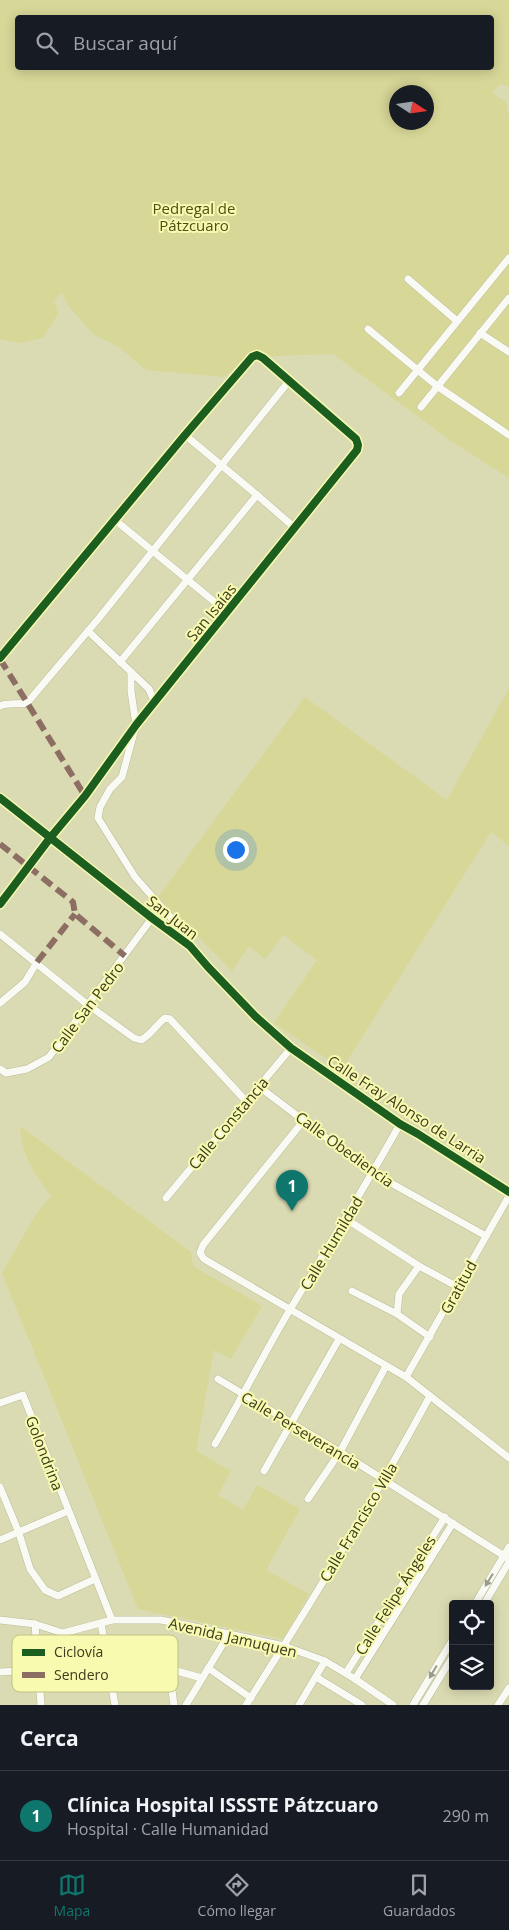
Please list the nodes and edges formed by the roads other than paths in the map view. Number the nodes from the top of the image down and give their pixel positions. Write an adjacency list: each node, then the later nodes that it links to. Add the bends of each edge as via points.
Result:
1 (509, 258): 4 (street)
2 (408, 279): 4 (street)
3 (509, 298): 6 (street)
4 (458, 321): 8 (street)
5 (368, 329): 8 (street)
6 (480, 333): 7 (street); 10 (street)
7 (509, 352)
8 (416, 371): 10 (street); 11 (street)
9 (289, 381): 13 (street, via 263,358 252,357); 15 (street); 18 (street, San Isaías, via 356,439 358,445)
10 (437, 386): 12 (street); 14 (street)
11 (399, 393)
12 (421, 407)
13 (185, 435): 15 (street); 17 (street)
14 (509, 435)
15 (221, 465): 16 (street); 19 (street)
16 (257, 496): 18 (street); 20 (street)
17 (114, 520): 19 (street); 23 (street)
18 (295, 528): 21 (street, San Isaías)
19 (152, 551): 20 (street); 22 (street)
20 (189, 580): 21 (street); 24 (street)
21 (228, 613): 26 (street, San Isaías)
22 (88, 631): 24 (street); 27 (street, via 27,703)
23 (0, 658)
24 (120, 662): 25 (street)
25 (131, 673): 26 (street, via 149,689); 28 (street)
26 (155, 703): 28 (street, San Isaías)
27 (0, 706)
28 (136, 725): 30 (street, San Isaías); 34 (street, via 122,777 110,789 98,818 135,877 181,930)
29 (1, 799): 30 (street, San Juan)
30 (50, 838): 31 (street, San Isaías); 32 (street, San Juan)
31 (0, 904)
32 (152, 918): 34 (street, San Juan); 37 (street, Calle San Pedro)
33 (0, 934): 35 (street)
34 (190, 946): 38 (street, San Juan, via 256,1017)
35 (37, 962): 36 (street, via 25,982); 37 (street)
36 (0, 1004)
37 (88, 1005): 39 (street, Calle San Pedro, via 49,1057 28,1069); 41 (street, via 141,1040 165,1018 170,1019)
38 (291, 1048): 40 (street, Calle Constancia); 43 (street, Calle Fray Alonso de Larria)
39 (3, 1071)
40 (258, 1086): 41 (street, Calle Constancia); 42 (street, Calle Obediencia)
41 (246, 1101): 47 (street, Calle Constancia)
42 (304, 1120): 44 (street, Calle Obediencia); 53 (street, via 203,1245 200,1253 204,1259)
43 (400, 1124): 44 (street, Calle Humildad); 45 (street, Calle Fray Alonso de Larria)
44 (373, 1173): 48 (street, Calle Humildad); 49 (street, Calle Obediencia)
45 (509, 1192)
46 (509, 1196): 49 (street, Gratitud)
47 (166, 1198)
48 (346, 1219): 50 (street); 53 (street, Calle Humildad)
49 (486, 1236): 51 (street, Gratitud)
50 (419, 1266): 51 (street); 54 (street, via 399,1294)
51 (458, 1287): 55 (street, Gratitud)
52 (352, 1290): 54 (street)
53 (290, 1309): 56 (street); 60 (street, Calle Humildad)
54 (397, 1314): 55 (street)
55 (430, 1337): 58 (street, Gratitud)
56 (339, 1339): 57 (street); 63 (street)
57 (386, 1366): 58 (street); 65 (street)
58 (406, 1377): 61 (street)
59 (218, 1379): 60 (street, Calle Perseverancia)
60 (244, 1395): 63 (street, Calle Perseverancia); 64 (street, Calle Humildad)
61 (430, 1396): 66 (street); 68 (street, Calle Francisco Villa)
62 (0, 1403): 71 (street, Golondrina, via 23,1395)
63 (291, 1424): 65 (street, Calle Perseverancia); 67 (street)
64 (215, 1444)
65 (340, 1452): 68 (street, Calle Perseverancia); 70 (street)
66 (509, 1458)
67 (264, 1471)
68 (384, 1481): 72 (street, Calle Perseverancia); 91 (street, Calle Francisco Villa)
69 (0, 1486): 74 (street)
70 (308, 1499)
71 (68, 1511): 74 (street); 78 (street, Golondrina)
72 (445, 1517): 73 (street, Calle Perseverancia); 79 (street, Calle Felipe Ángeles)
73 (453, 1523): 77 (street, Calle Perseverancia); 82 (street, Calle Felipe Ángeles)
74 (19, 1533): 75 (street); 78 (street, via 30,1569 45,1590 58,1596)
75 (0, 1540)
76 (509, 1547): 77 (street)
77 (507, 1559): 80 (street, one-way to 80); 81 (street)
78 (95, 1578): 84 (street, Golondrina)
79 (393, 1599): 82 (street); 96 (street, Calle Felipe Ángeles)
80 (478, 1600)
81 (486, 1600)
82 (401, 1604): 99 (street, Calle Felipe Ángeles)
83 (0, 1620): 86 (street, Avenida Jamuquen)
84 (112, 1620): 85 (street, Avenida Jamuquen); 87 (street, Avenida Jamuquen, via 161,1620)
85 (102, 1623): 86 (street, Avenida Jamuquen, via 64,1633); 89 (street)
86 (35, 1624): 88 (street)
87 (229, 1634): 91 (street, Avenida Jamuquen); 94 (street)
88 (36, 1635)
89 (104, 1635)
90 (449, 1645): 113 (street, one-way to 113)
91 (284, 1646): 92 (street, Avenida Jamuquen); 104 (street, Calle Francisco Villa)
92 (325, 1662): 96 (street, Avenida Jamuquen); 97 (street)
93 (449, 1663): 114 (street)
94 (208, 1668): 98 (street); 104 (street)
95 (178, 1671): 98 (street)
96 (346, 1673): 99 (street, Avenida Jamuquen)
97 (316, 1677): 110 (street); 111 (street)
98 (202, 1678): 108 (street)
99 (355, 1679): 112 (street, Avenida Jamuquen)
100 (509, 1688): 115 (street)
101 (40, 1692): 105 (street)
102 (113, 1692): 106 (street)
103 (172, 1692): 107 (street)
104 (251, 1698): 109 (street, Calle Francisco Villa)
105 (41, 1705)
106 (115, 1705)
107 (174, 1705)
108 (186, 1705)
109 (246, 1705)
110 (299, 1705)
111 (362, 1705)
112 (393, 1705)
113 (413, 1705)
114 (423, 1705)
115 (498, 1705)

